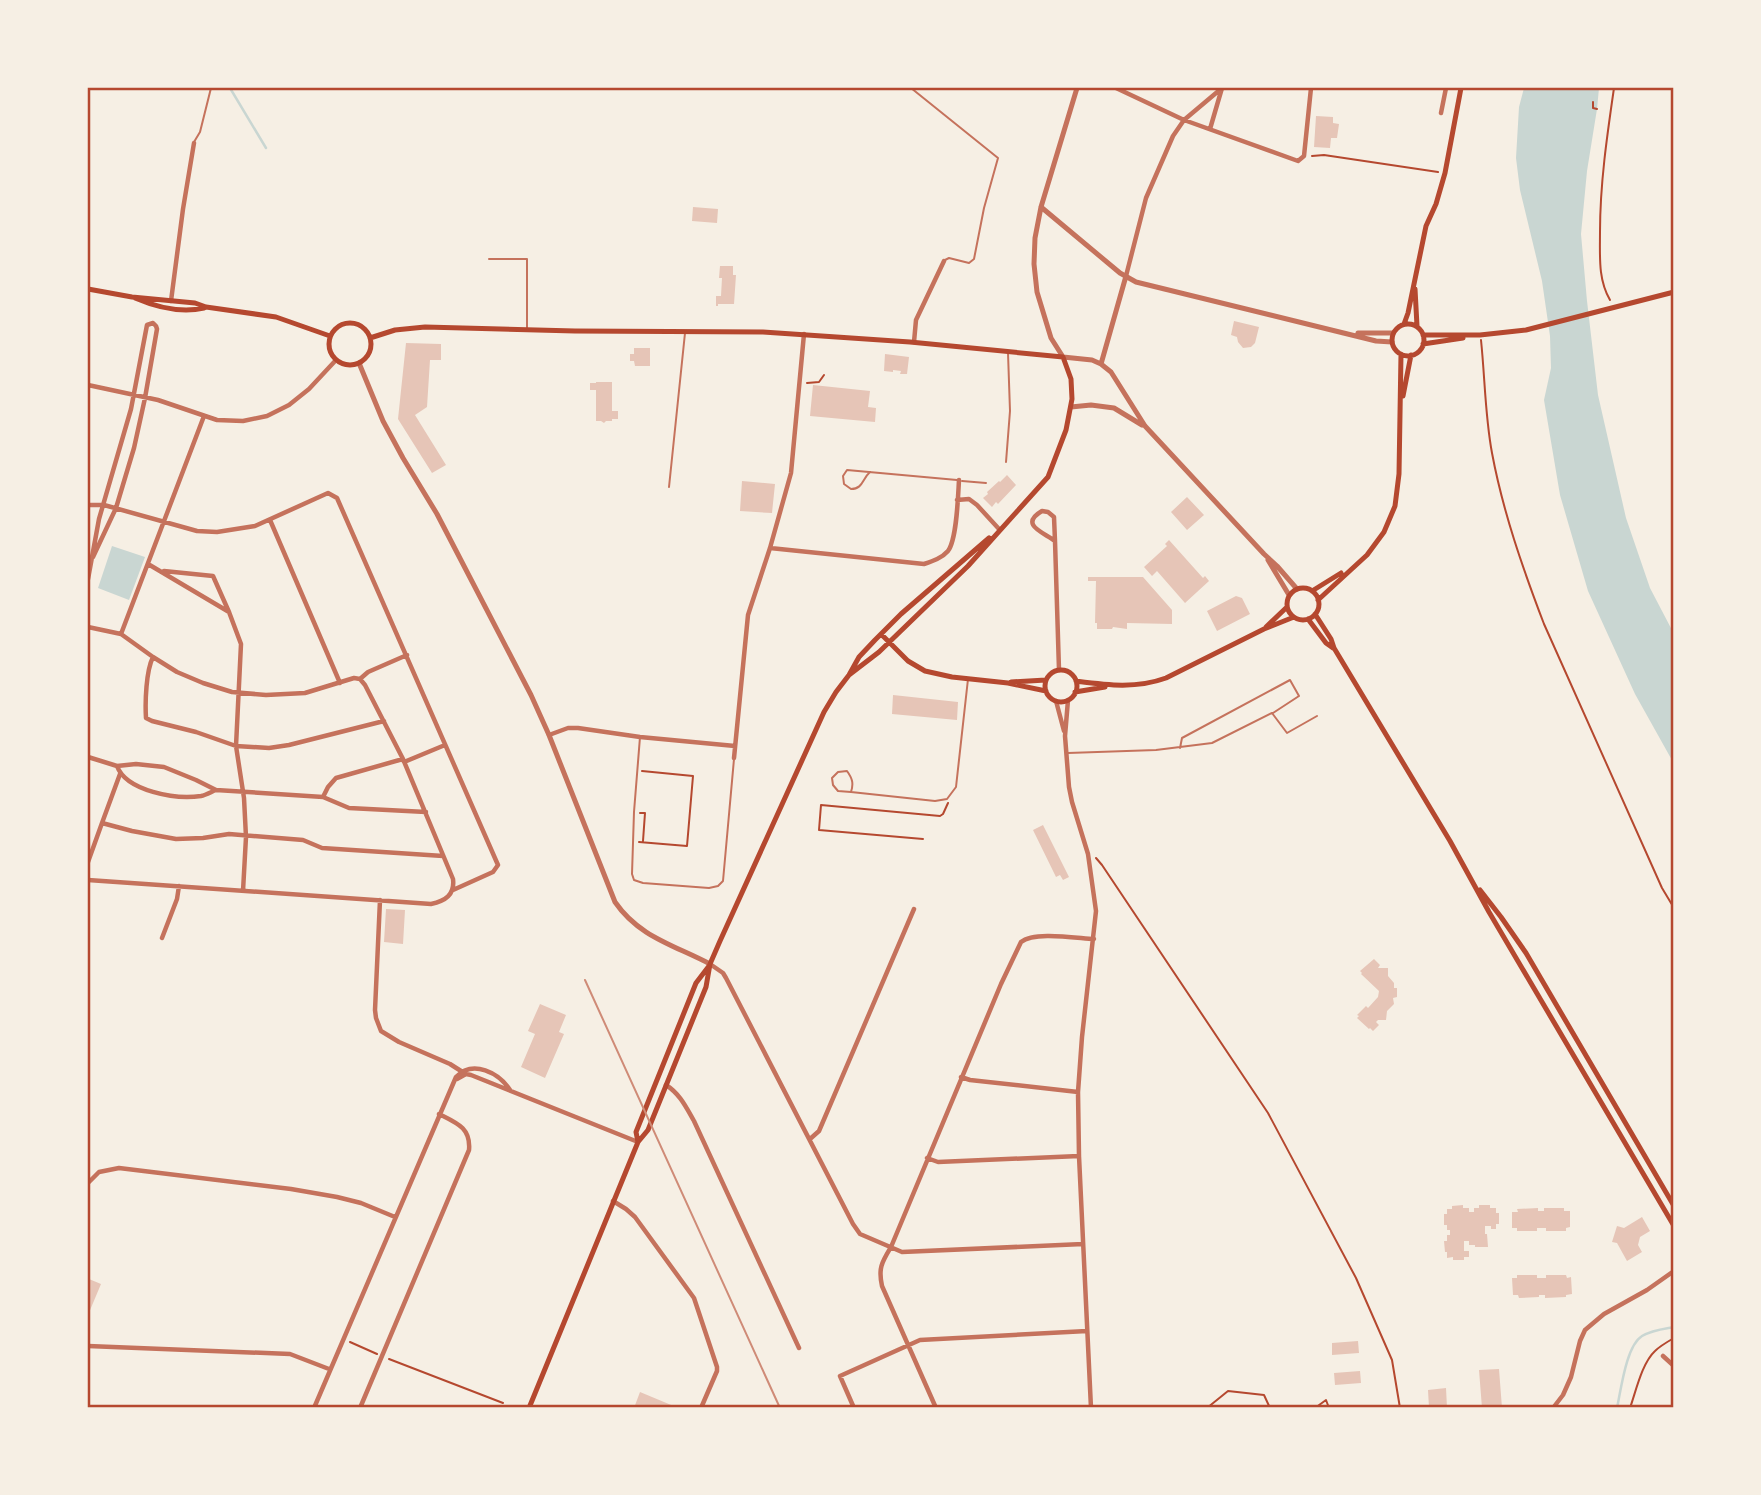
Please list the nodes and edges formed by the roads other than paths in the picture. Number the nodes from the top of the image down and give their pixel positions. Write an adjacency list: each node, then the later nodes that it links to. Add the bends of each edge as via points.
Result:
1 (211, 88): 12 (lane)
2 (911, 88): 15 (lane, via 998,158 974,260)
3 (1077, 88): 13 (street)
4 (1116, 88): 10 (street)
5 (1222, 88): 10 (street); 11 (street)
6 (1311, 88): 11 (street, via 1301,159)
7 (1446, 88): 9 (street)
8 (1461, 88): 17 (main road, via 1445,173 1426,226)
9 (1441, 113)
10 (1184, 120): 11 (street); 16 (street, via 1146,198)
11 (1210, 129)
12 (194, 143): 21 (street)
13 (1041, 207): 16 (street); 41 (street, via 1035,238 1037,292 1051,338)
14 (489, 259): 26 (lane, via 527,259)
15 (944, 261): 35 (street, via 916,320)
16 (1126, 276): 28 (street); 44 (street)
17 (1415, 279): 24 (main road); 25 (main road)
18 (88, 289): 20 (main road)
19 (1674, 292): 32 (main road, via 1544,326)
20 (132, 297): 21 (main road); 23 (main road)
21 (171, 300): 22 (main road); 23 (street)
22 (206, 307): 23 (main road); 33 (main road, via 275,317)
23 (170, 308)
24 (1404, 324): 25 (main road); 29 (main road)
25 (1417, 326): 31 (main road)
26 (527, 330): 27 (main road); 34 (main road, via 425,327)
27 (685, 332): 30 (main road); 56 (lane)
28 (1348, 333): 29 (street); 36 (street)
29 (1393, 333): 36 (main road)
30 (804, 334): 35 (main road); 65 (street, via 791,473)
31 (1423, 335): 32 (main road); 37 (main road)
32 (1480, 335): 37 (main road)
33 (330, 336): 34 (main road, via 339,326 353,323); 42 (main road, via 329,349)
34 (370, 338): 43 (main road, via 368,355)
35 (914, 342): 38 (main road)
36 (1392, 342): 39 (main road)
37 (1423, 344): 40 (main road)
38 (1008, 352): 41 (main road); 52 (lane)
39 (1401, 354): 40 (main road); 49 (main road)
40 (1411, 355): 49 (main road)
41 (1063, 356): 44 (street); 48 (main road, via 1071,379)
42 (336, 360): 43 (main road); 50 (street, via 309,389 278,411 243,421)
43 (359, 363): 106 (street, via 383,421 437,514)
44 (1101, 363): 51 (street)
45 (88, 385): 46 (street)
46 (134, 395): 47 (street); 47 (street, via 147,325 153,323 157,330); 59 (street)
47 (145, 398): 50 (street); 60 (street)
48 (1070, 407): 51 (street, via 1114,408); 63 (main road, via 1048,477)
49 (1400, 413): 69 (main road, via 1397,492 1391,518 1376,545)
50 (204, 416): 62 (street)
51 (1145, 426): 66 (street)
52 (1006, 462)
53 (870, 472): 53 (lane, via 847,470 843,481 848,488 857,488); 54 (lane)
54 (959, 480): 55 (lane); 57 (street)
55 (985, 483)
56 (669, 487)
57 (957, 500): 63 (street, via 969,499); 65 (street, via 949,550 924,564)
58 (88, 505): 59 (street)
59 (104, 505): 60 (street); 67 (street)
60 (116, 508): 62 (street); 67 (street)
61 (271, 520): 62 (street, via 217,532); 87 (street, via 328,494 337,498); 95 (street)
62 (164, 522): 68 (street)
63 (999, 529): 84 (main road); 85 (main road, via 968,566)
64 (1055, 541): 64 (street, via 1054,517 1039,512 1034,527); 89 (street)
65 (770, 548): 111 (street, via 748,615)
66 (1264, 554): 72 (street); 74 (street)
67 (93, 557): 71 (street)
68 (148, 564): 70 (street); 83 (street)
69 (1350, 568): 73 (main road); 75 (main road)
70 (159, 570): 77 (street); 77 (street, via 213,576)
71 (88, 579)
72 (1297, 589): 73 (main road); 74 (main road)
73 (1311, 590): 75 (main road)
74 (1289, 595): 76 (main road)
75 (1318, 600): 78 (main road)
76 (1287, 607): 79 (main road); 82 (main road)
77 (229, 612): 100 (street, via 241,644)
78 (1315, 614): 80 (main road); 86 (main road)
79 (1294, 617): 80 (main road); 82 (main road)
80 (1308, 619): 86 (main road)
81 (88, 627): 83 (street)
82 (1264, 629): 97 (main road, via 1153,683)
83 (121, 634): 88 (street)
84 (881, 634): 85 (main road); 90 (main road, via 859,657)
85 (889, 642): 90 (main road); 91 (main road, via 925,671)
86 (1334, 648): 129 (main road)
87 (407, 655): 92 (street); 109 (street)
88 (153, 657): 100 (street, via 203,684); 110 (street, via 146,718)
89 (1059, 670): 93 (main road); 94 (main road)
90 (849, 676): 137 (main road, via 824,712)
91 (968, 678): 96 (main road); 121 (lane, via 957,787 947,799)
92 (360, 679): 95 (street); 105 (street)
93 (1046, 680): 96 (main road); 98 (main road)
94 (1076, 681): 97 (main road); 99 (main road)
95 (340, 683): 100 (street, via 306,693)
96 (1008, 683): 98 (main road)
97 (1111, 685): 99 (main road)
98 (1046, 691): 102 (main road)
99 (1075, 692): 101 (main road)
100 (239, 693): 110 (street)
101 (1068, 700): 102 (main road); 107 (street)
102 (1056, 701): 107 (street)
103 (1272, 713): 104 (lane, via 1287,733); 112 (lane, via 1212,743); 112 (lane, via 1299,696 1290,680 1182,738)
104 (1317, 716)
105 (384, 721): 110 (street, via 289,745); 116 (street)
106 (548, 735): 108 (street, via 578,727); 137 (street, via 610,893 621,910 643,931)
107 (1066, 736): 113 (street)
108 (640, 737): 111 (street); 115 (lane, via 632,874 643,883 720,885)
109 (445, 745): 116 (street); 131 (street, via 498,865 493,872)
110 (236, 746): 120 (street)
111 (735, 746): 115 (street)
112 (1180, 748): 113 (lane)
113 (1066, 753): 136 (street, via 1072,802 1095,896)
114 (88, 757): 117 (street)
115 (734, 758)
116 (403, 761): 122 (street, via 336,778); 123 (street)
117 (117, 766): 118 (street); 119 (street, via 164,767)
118 (120, 774): 119 (street, via 159,794 202,796); 124 (street)
119 (216, 790): 120 (street)
120 (242, 792): 122 (street); 125 (street)
121 (851, 792): 121 (lane, via 851,778 846,771 838,772 832,778 833,786)
122 (323, 797): 123 (street, via 349,808)
123 (426, 812): 126 (street)
124 (102, 823): 125 (street, via 176,839); 127 (street)
125 (246, 837): 126 (street, via 303,840 322,848); 132 (street)
126 (443, 856): 131 (street)
127 (88, 862)
128 (88, 880): 130 (street)
129 (1472, 880): 151 (main road, via 1526,953); 153 (main road)
130 (179, 886): 132 (street); 135 (street)
131 (453, 890): 133 (street, via 443,901 430,904)
132 (243, 891): 133 (street)
133 (380, 900): 138 (street, via 376,1018 381,1031)
134 (914, 909): 145 (street, via 819,1131)
135 (162, 938)
136 (1094, 939): 139 (street, via 1039,936 1021,942); 143 (street)
137 (710, 964): 141 (main road, via 706,987); 145 (street, via 726,978); 146 (main road, via 696,983 660,1071 636,1132)
138 (461, 1071): 140 (street); 142 (street, via 485,1071 501,1078)
139 (961, 1077): 143 (street); 148 (street)
140 (454, 1082): 142 (street, via 466,1074); 144 (street)
141 (666, 1085): 146 (main road, via 648,1130); 160 (street, via 681,1097 694,1121)
142 (510, 1090): 146 (street)
143 (1078, 1092): 147 (street)
144 (439, 1114): 152 (street); 165 (street, via 466,1132 469,1150)
145 (810, 1139): 155 (street, via 856,1230)
146 (638, 1142): 150 (main road)
147 (1079, 1156): 148 (street, via 939,1162); 154 (street)
148 (928, 1158): 155 (street)
149 (88, 1183): 152 (street, via 99,1172 119,1168 337,1197)
150 (614, 1201): 166 (main road); 167 (street, via 635,1217 694,1298 717,1367)
151 (1674, 1206)
152 (396, 1217): 163 (street)
153 (1674, 1226)
154 (1083, 1244): 155 (street, via 902,1252); 157 (street)
155 (891, 1247): 158 (street, via 879,1274)
156 (1674, 1271): 171 (street, via 1585,1331 1571,1377)
157 (1087, 1331): 158 (street, via 920,1340); 170 (street)
158 (909, 1345): 168 (street, via 839,1376); 169 (street)
159 (88, 1346): 163 (street, via 290,1354)
160 (799, 1348)
161 (1663, 1356): 162 (street)
162 (1674, 1366)
163 (329, 1369): 164 (street)
164 (314, 1408)
165 (360, 1408)
166 (529, 1408)
167 (701, 1408)
168 (853, 1408)
169 (936, 1408)
170 (1091, 1408)
171 (1553, 1408)

